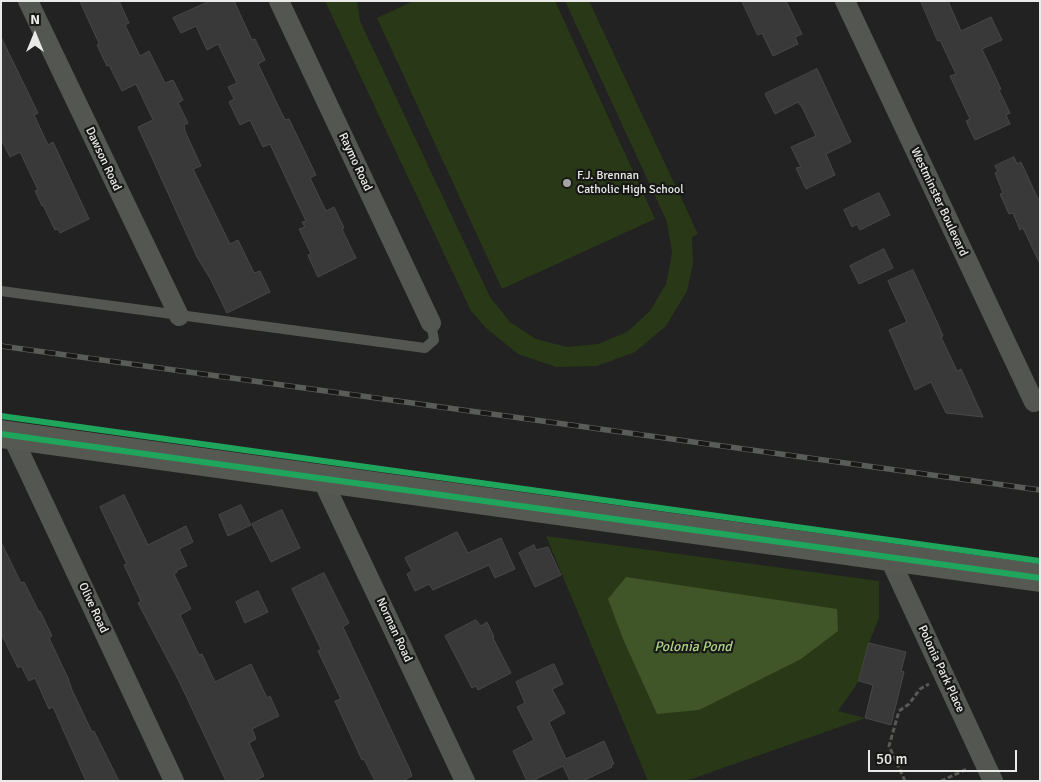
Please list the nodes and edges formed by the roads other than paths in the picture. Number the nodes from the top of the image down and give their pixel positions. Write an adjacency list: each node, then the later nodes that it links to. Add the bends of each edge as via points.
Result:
1 (28, 1): 5 (street, Dawson Road)
2 (279, 1): 6 (street, Raymo Road)
3 (845, 1): 7 (street, Westminster Boulevard)
4 (1, 291): 5 (lane)
5 (179, 316): 6 (lane, via 425,348 434,340)
6 (431, 323)
7 (1034, 402)
8 (7, 435): 9 (street); 12 (street, Olive Road)
9 (322, 479): 10 (street); 13 (street, Norman Road)
10 (889, 557): 11 (street); 14 (street, Polonia Park Place)
11 (1040, 578)
12 (174, 781)
13 (465, 781)
14 (993, 781)

